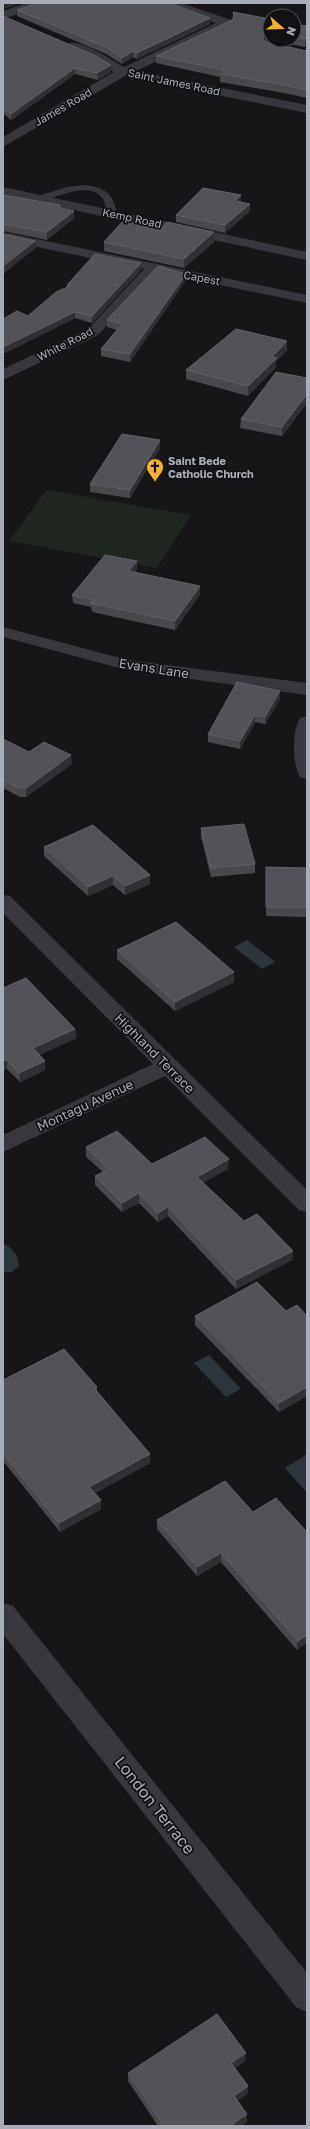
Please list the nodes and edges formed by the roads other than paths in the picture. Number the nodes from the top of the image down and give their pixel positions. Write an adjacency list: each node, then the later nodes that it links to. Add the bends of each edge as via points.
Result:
1 (37, 3): 3 (street)
2 (169, 3): 6 (street, James Road, via 227,23)
3 (3, 16): 4 (street)
4 (17, 22)
5 (57, 40): 6 (street, Saint James Road, via 101,58)
6 (123, 72): 7 (street, Saint James Road); 9 (street, James Road)
7 (307, 109)
8 (3, 129): 9 (street)
9 (20, 133): 10 (street, James Road)
10 (3, 144)
11 (3, 191): 12 (street, Kemp Road)
12 (42, 198): 13 (street, Kemp Road); 13 (lane, via 65,190 96,190 108,199)
13 (112, 214): 15 (street, Kemp Road)
14 (3, 236): 16 (street, Capest)
15 (307, 256)
16 (153, 268): 17 (street, Capest); 18 (street, White Road, via 93,332)
17 (307, 299)
18 (3, 375)
19 (3, 632): 20 (street, Evans Lane, via 127,665)
20 (307, 689)
21 (307, 722): 22 (street, via 303,750)
22 (307, 773)
23 (3, 901): 24 (street, Highland Terrace)
24 (167, 1066): 25 (street, Montagu Avenue); 26 (street, Highland Terrace)
25 (3, 1144)
26 (307, 1204)
27 (3, 1614): 28 (street, London Terrace)
28 (307, 1997)

